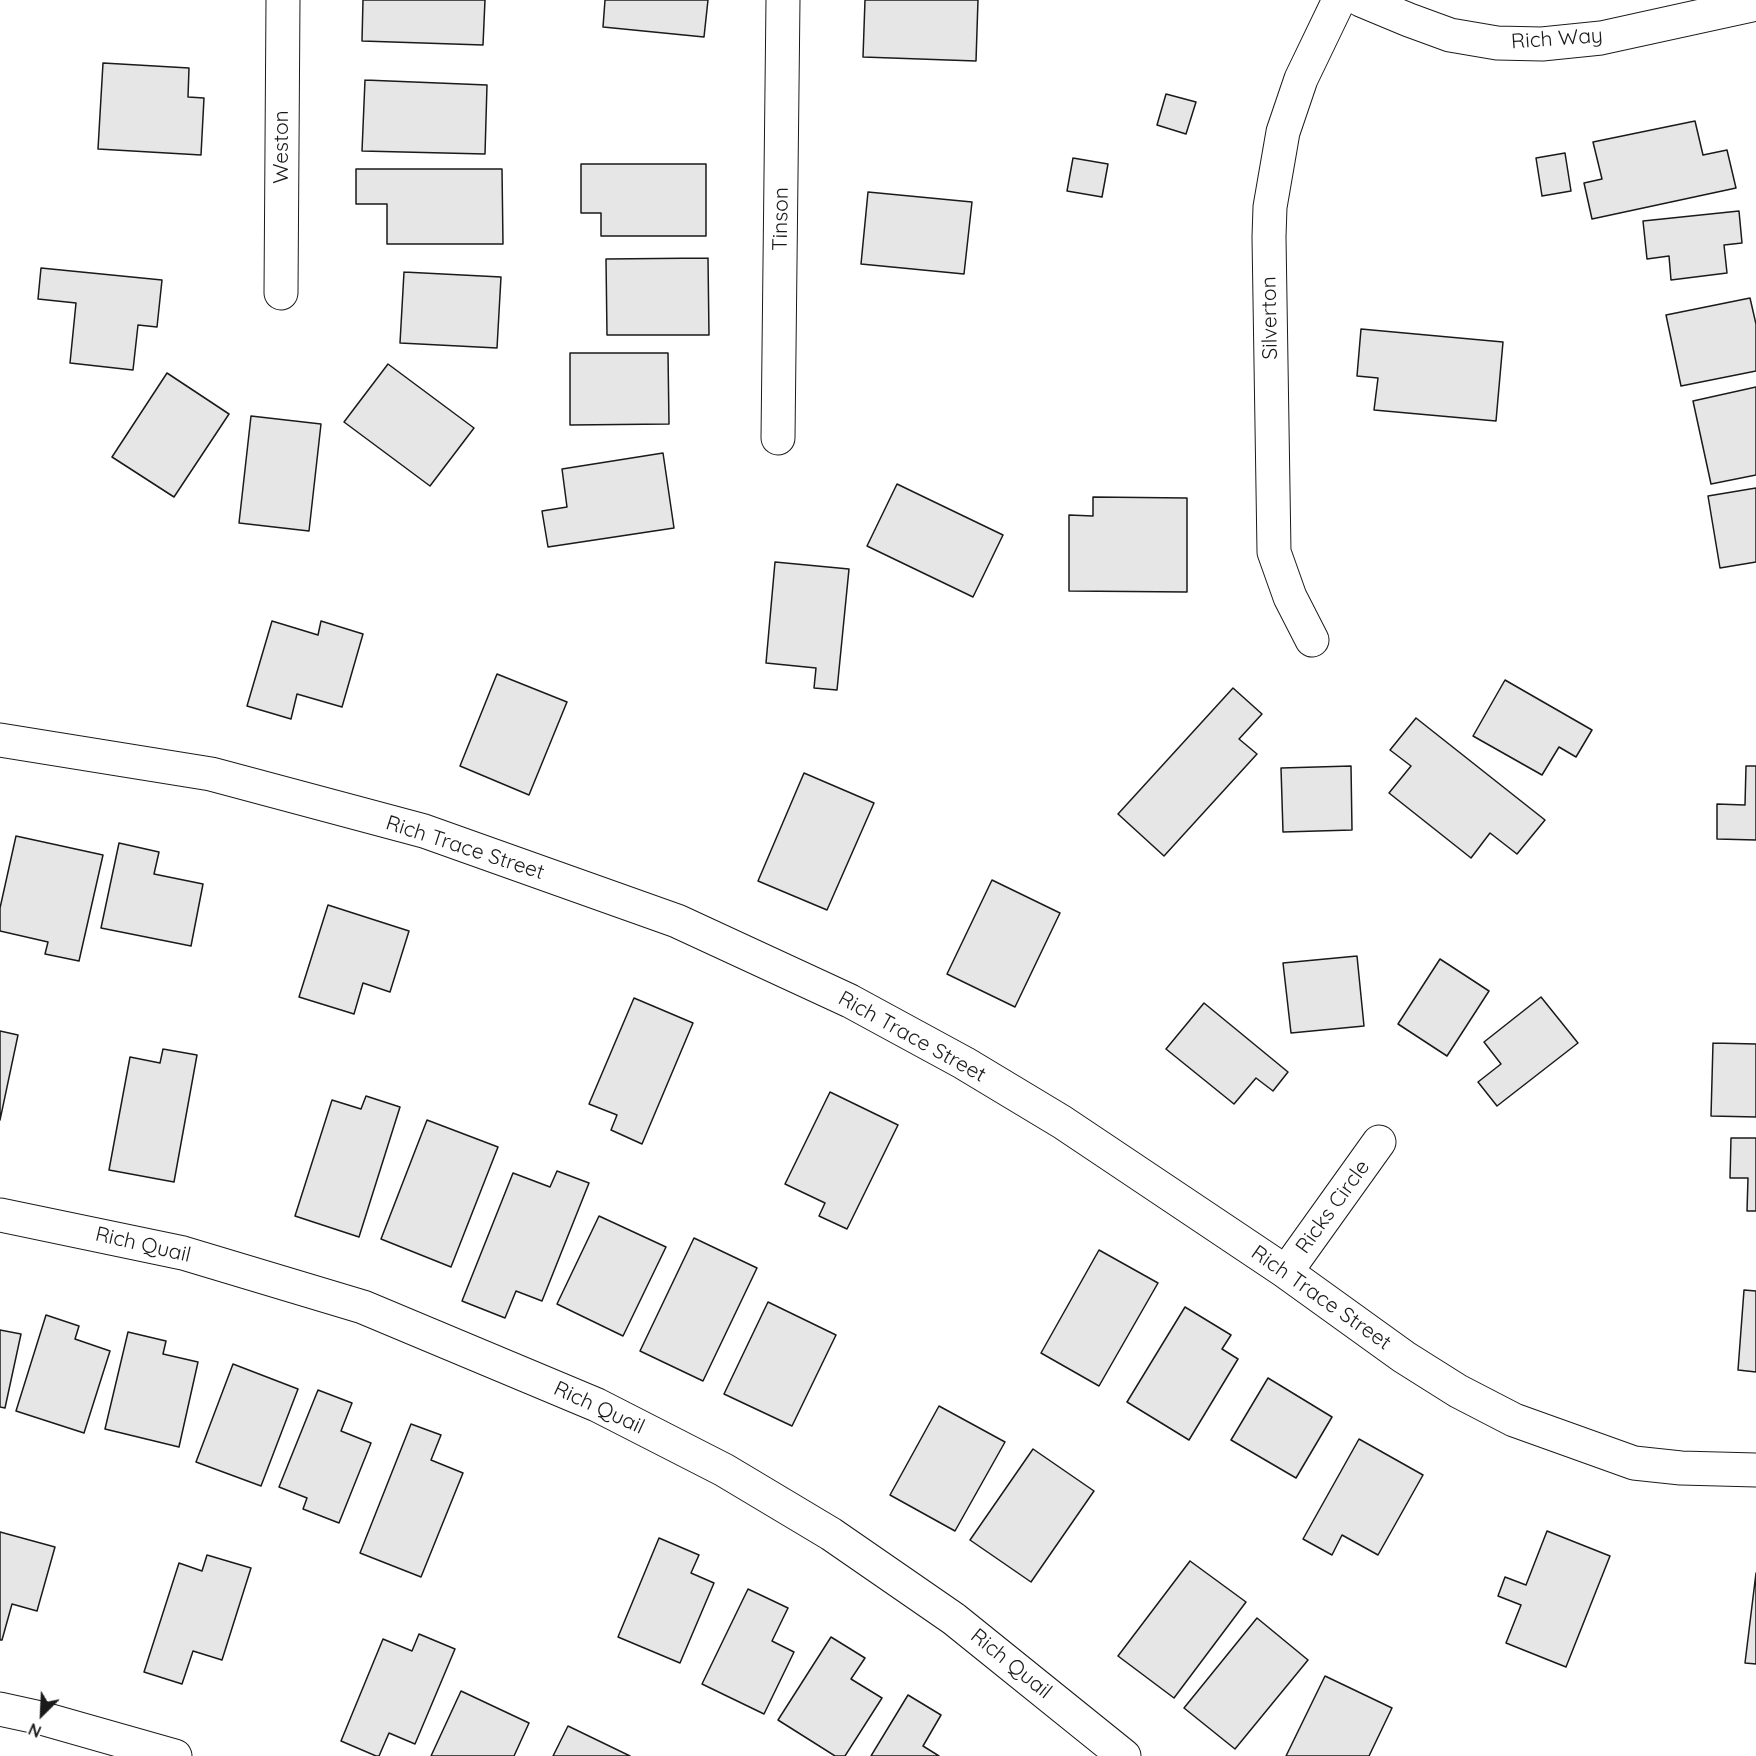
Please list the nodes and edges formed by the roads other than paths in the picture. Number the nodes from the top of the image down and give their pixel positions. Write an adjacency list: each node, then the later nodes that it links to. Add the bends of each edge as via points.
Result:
1 (283, 0): 6 (street, Weston)
2 (783, 0): 7 (street, Tinson)
3 (1339, 0): 8 (street, Silverton, via 1301,79 1283,132 1270,207 1274,552 1290,597)
4 (1361, 0): 5 (street, Rich Way, via 1450,35 1497,44 1601,38)
5 (1756, 4)
6 (281, 293)
7 (778, 438)
8 (1312, 640)
9 (0, 740): 12 (street, Rich Trace Street, via 211,774 424,831 677,921 850,1001 964,1063 1062,1122)
10 (1379, 1142): 12 (street, Ricks Circle)
11 (0, 1215): 16 (street, Rich Quail, via 183,1253 363,1307 597,1405 724,1470 831,1534 954,1618)
12 (1286, 1272): 13 (street, Rich Trace Street, via 1404,1357 1514,1420 1634,1463)
13 (1756, 1470)
14 (0, 1709): 15 (street)
15 (175, 1756)
16 (1124, 1756)

